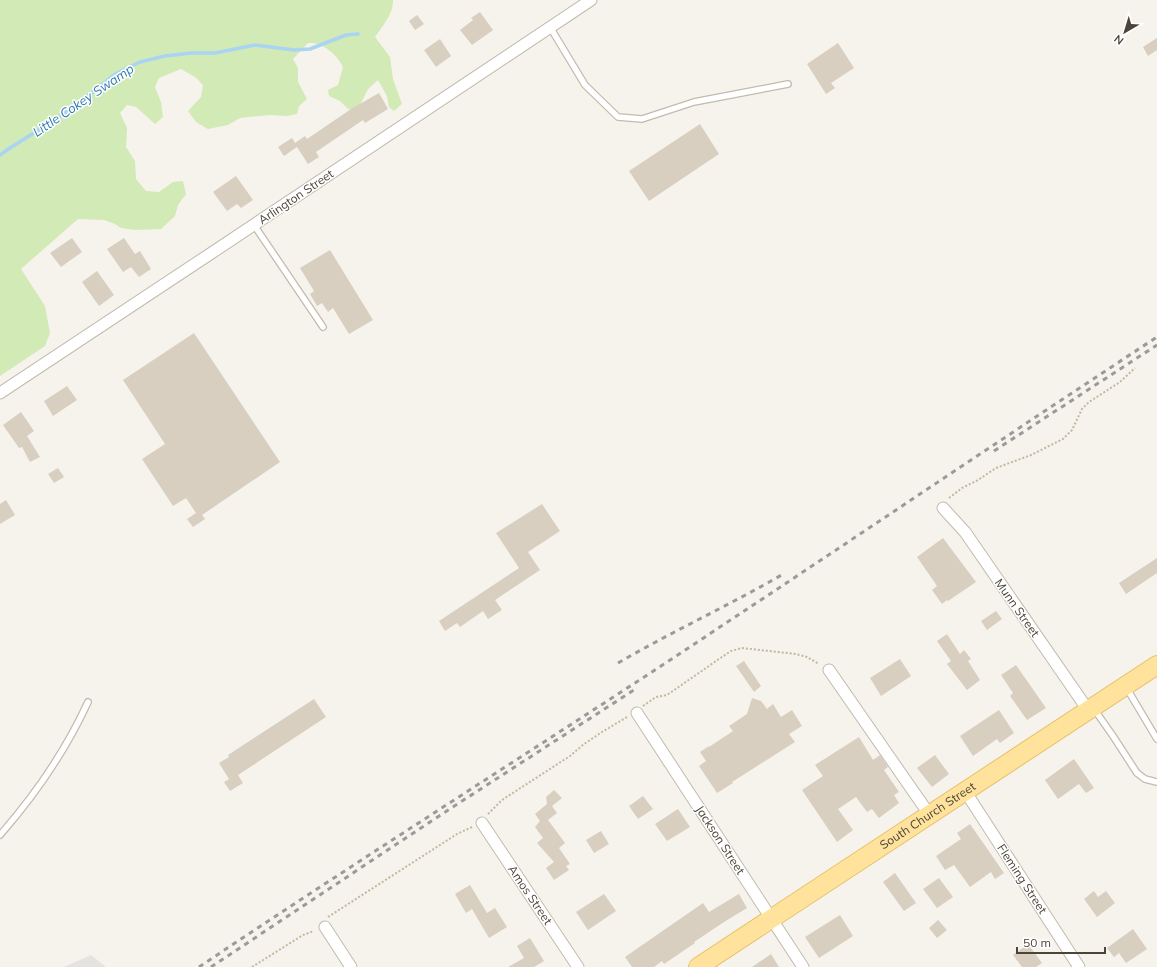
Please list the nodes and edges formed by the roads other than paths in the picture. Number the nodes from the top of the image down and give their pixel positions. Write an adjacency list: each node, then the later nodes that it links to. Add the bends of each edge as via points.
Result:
1 (591, 0): 2 (street, Arlington Street)
2 (550, 27): 3 (lane, via 586,85 618,117 642,119 694,102); 4 (street, Arlington Street)
3 (788, 84)
4 (254, 225): 5 (lane); 6 (street, Arlington Street)
5 (323, 327)
6 (0, 393)
7 (943, 508): 12 (street, Munn Street, via 964,532)
8 (1157, 665): 10 (main road, South Church Street)
9 (829, 670): 17 (street)
10 (1126, 686): 12 (main road, South Church Street); 14 (lane)
11 (88, 702): 19 (lane, via 61,755)
12 (1091, 708): 15 (lane, via 1137,773 1145,779); 16 (main road, South Church Street)
13 (637, 713): 20 (street, Jackson Street)
14 (1157, 739)
15 (1157, 782)
16 (965, 791): 17 (main road, South Church Street); 26 (street, Fleming Street)
17 (929, 814): 20 (main road, South Church Street)
18 (482, 823): 23 (street, Amos Street)
19 (0, 835)
20 (771, 919): 24 (main road, South Church Street); 25 (street, Jackson Street)
21 (325, 927): 22 (street)
22 (351, 967)
23 (578, 967)
24 (698, 967)
25 (803, 967)
26 (1079, 967)

